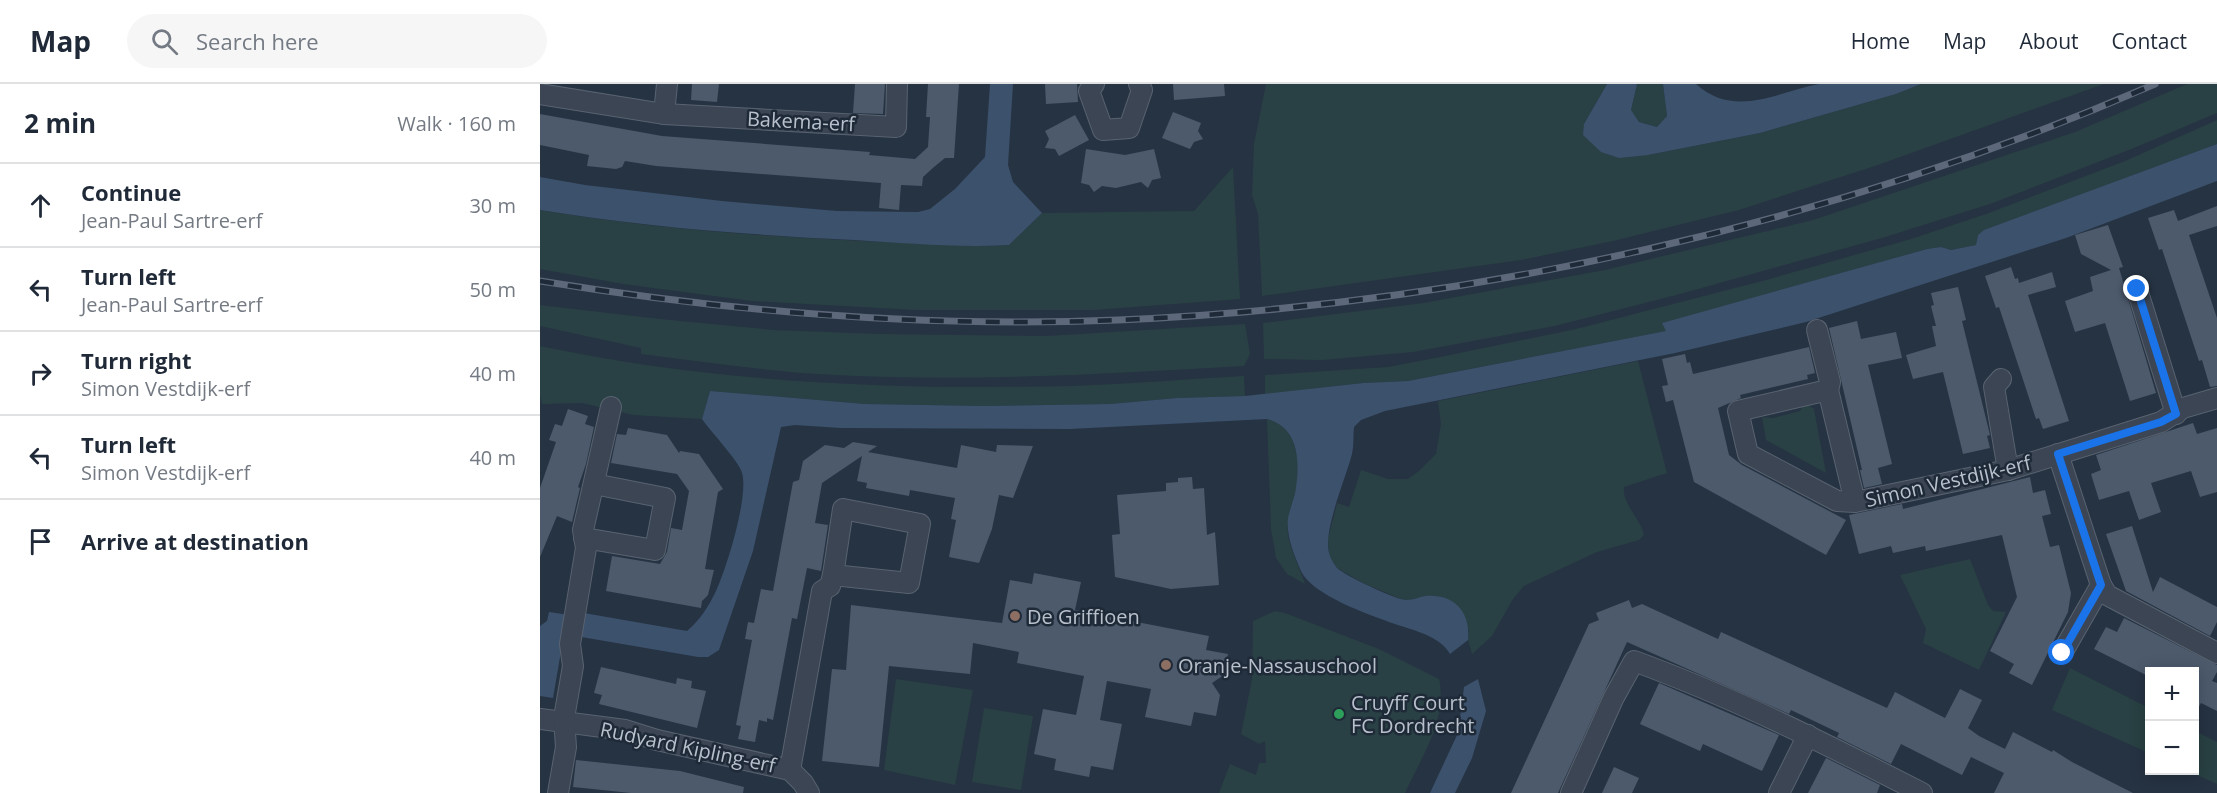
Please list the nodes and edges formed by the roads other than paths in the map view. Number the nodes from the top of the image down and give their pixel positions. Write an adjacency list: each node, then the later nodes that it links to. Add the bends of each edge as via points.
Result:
1 (667, 84): 6 (street)
2 (897, 84): 6 (street, Bakema-erf, via 896,127)
3 (1094, 84): 4 (street, via 1089,91 1103,130 1129,128 1142,90)
4 (1139, 84)
5 (540, 94): 6 (street, Bakema-erf)
6 (664, 114)
7 (2137, 289): 13 (street)
8 (1817, 330): 10 (street, Simon Vestdijk-erf, via 1830,382)
9 (2001, 379): 15 (street, via 1994,387)
10 (1828, 390): 17 (street, Simon Vestdijk-erf); 17 (street, Simon Vestdijk-erf, via 1738,411 1748,454 1837,501)
11 (2217, 398): 13 (street, Simon Vestdijk-erf, via 2183,408)
12 (611, 407): 16 (street)
13 (2176, 414): 14 (street, Simon Vestdijk-erf)
14 (2058, 454): 15 (street, Simon Vestdijk-erf); 20 (street)
15 (2008, 470): 17 (street, Simon Vestdijk-erf)
16 (594, 484): 18 (street); 18 (street, via 665,498 655,550)
17 (1855, 502)
18 (584, 538): 24 (street, via 586,548 570,644 573,666)
19 (833, 575): 19 (street, Rudyard Kipling-erf, via 909,582 920,524 843,509); 26 (street, Rudyard Kipling-erf, via 830,585 822,591)
20 (2101, 585): 21 (street); 22 (street, via 2107,595)
21 (2062, 653)
22 (2217, 653)
23 (540, 719): 24 (street, Rudyard Kipling-erf)
24 (563, 723): 26 (street, Rudyard Kipling-erf, via 625,730); 27 (street, via 566,747)
25 (1808, 735): 29 (street, via 1634,661); 30 (street); 31 (street)
26 (790, 770): 28 (street)
27 (558, 793)
28 (810, 793)
29 (1572, 793)
30 (1779, 793)
31 (1922, 793)

